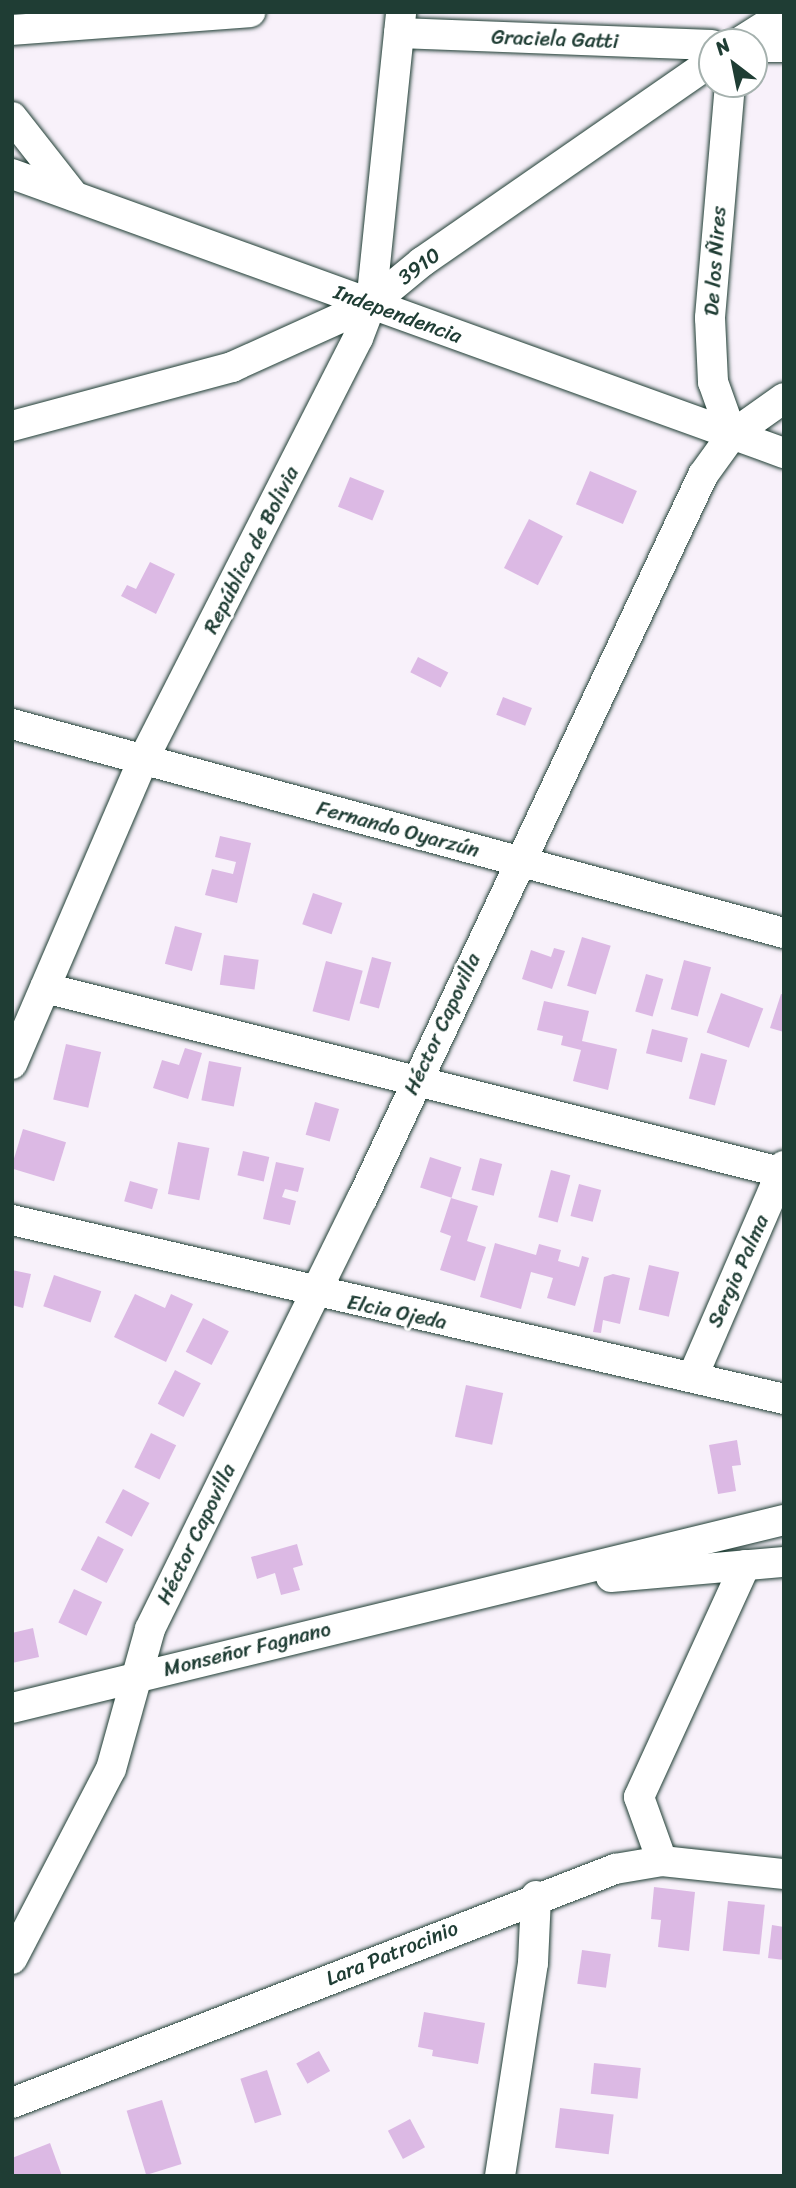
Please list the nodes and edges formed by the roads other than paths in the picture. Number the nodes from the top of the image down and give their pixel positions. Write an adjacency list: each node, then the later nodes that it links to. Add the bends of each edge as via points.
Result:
1 (250, 12): 5 (street)
2 (784, 14): 4 (street)
3 (400, 23): 6 (street, Graciela Gatti); 12 (street, República de Bolivia)
4 (762, 28)
5 (12, 30)
6 (698, 44)
7 (698, 71): 12 (street, 3910, via 422,262)
8 (729, 98): 15 (street, De los Ñires, via 710,318 713,382)
9 (12, 117): 11 (street)
10 (12, 174): 11 (street, Independencia)
11 (74, 196): 12 (street, Independencia)
12 (371, 304): 14 (street, 3910, via 232,367); 15 (street, Independencia); 18 (street, República de Bolivia)
13 (784, 398): 15 (street, Héctor Capovilla)
14 (12, 426)
15 (732, 435): 16 (street, Independencia); 19 (street, Héctor Capovilla, via 703,475)
16 (784, 453)
17 (12, 724): 18 (street, Fernando Oyarzún)
18 (143, 760): 19 (street, Fernando Oyarzún); 21 (street, República de Bolivia)
19 (517, 861): 20 (street, Fernando Oyarzún); 23 (street, Héctor Capovilla)
20 (784, 933)
21 (45, 988): 22 (street, República de Bolivia); 23 (street)
22 (12, 1063)
23 (416, 1081): 24 (street); 26 (street, Héctor Capovilla)
24 (783, 1171): 27 (street, Sergio Palma)
25 (12, 1220): 26 (street, Elcia Ojeda)
26 (313, 1294): 27 (street, Elcia Ojeda); 33 (street, Héctor Capovilla, via 150,1629)
27 (693, 1376): 28 (street, Elcia Ojeda)
28 (784, 1399)
29 (784, 1520): 32 (street, Monseñor Fagnano)
30 (784, 1562): 31 (street, Monseñor Fagnano)
31 (745, 1565): 32 (street, Monseñor Fagnano); 35 (street, via 639,1797)
32 (482, 1592): 33 (street, Monseñor Fagnano)
33 (136, 1676): 34 (street, Monseñor Fagnano); 38 (street, Héctor Capovilla, via 111,1769)
34 (12, 1708)
35 (662, 1861): 36 (street, Lara Patrocinio); 37 (street, Lara Patrocinio, via 615,1869)
36 (784, 1874)
37 (536, 1896): 39 (street, Lara Patrocinio); 40 (street, via 533,1963)
38 (12, 1959)
39 (12, 2103)
40 (500, 2176)

